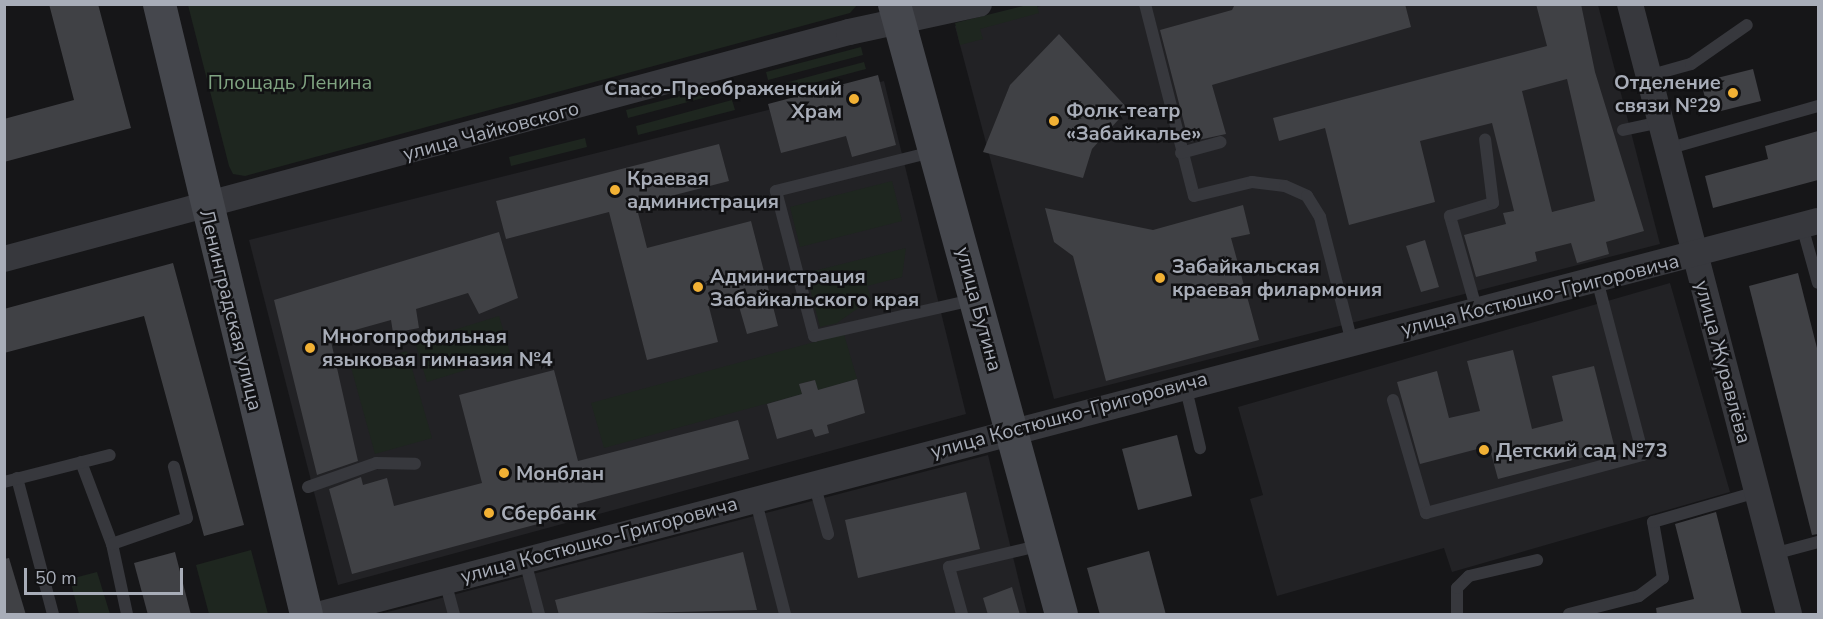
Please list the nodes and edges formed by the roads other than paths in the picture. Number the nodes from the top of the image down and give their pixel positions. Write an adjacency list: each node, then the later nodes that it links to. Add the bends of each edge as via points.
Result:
1 (159, 4): 16 (main road, Ленинградская улица)
2 (979, 4): 5 (street, улица Чайковского)
3 (1145, 4): 15 (lane)
4 (1630, 4): 7 (street, улица Журавлёва)
5 (896, 14): 14 (main road, улица Бутина); 16 (street, улица Чайковского)
6 (1747, 25): 7 (lane, via 1691,64)
7 (1648, 76): 9 (street, улица Журавлёва)
8 (1818, 106): 13 (lane)
9 (1660, 122): 10 (lane); 13 (street, улица Журавлёва)
10 (1623, 130)
11 (1485, 139): 23 (lane, via 1493,203 1450,216)
12 (1221, 142): 15 (lane)
13 (1667, 149): 18 (street, улица Журавлёва)
14 (936, 151): 22 (main road, улица Бутина); 22 (lane, via 776,191 814,336)
15 (1181, 153): 24 (lane, via 1194,196 1252,182 1286,186 1307,196 1320,217)
16 (205, 204): 19 (street, улица Чайковского); 48 (main road, Ленинградская улица)
17 (1810, 224): 18 (street, улица Костюшко-Григоровича); 21 (lane)
18 (1695, 255): 20 (street, улица Костюшко-Григоровича); 36 (street, улица Журавлёва)
19 (4, 259)
20 (1597, 280): 23 (street, улица Костюшко-Григоровича); 26 (lane, via 1644,455 1426,513)
21 (1818, 283)
22 (977, 300): 27 (main road, улица Бутина)
23 (1477, 311): 24 (street, улица Костюшко-Григоровича)
24 (1352, 343): 25 (street, улица Костюшко-Григоровича)
25 (1185, 385): 27 (street, улица Костюшко-Григоровича); 28 (lane)
26 (1393, 400)
27 (1012, 429): 34 (street, улица Костюшко-Григоровича); 41 (main road, улица Бутина)
28 (1200, 448)
29 (110, 455): 30 (lane)
30 (81, 462): 33 (lane); 40 (lane)
31 (416, 464): 35 (lane, via 376,463)
32 (174, 467): 40 (lane, via 187,518)
33 (11, 480): 46 (lane)
34 (814, 483): 37 (street, улица Костюшко-Григоровича); 38 (lane)
35 (308, 487)
36 (1757, 492): 42 (street, улица Журавлёва); 56 (lane, via 1653,522 1664,578 1639,596)
37 (755, 498): 44 (street, улица Костюшко-Григоровича); 52 (lane)
38 (828, 534)
39 (1818, 542): 42 (lane)
40 (112, 544): 47 (lane)
41 (1043, 545): 53 (lane, via 949,567); 54 (main road, улица Бутина)
42 (1773, 554): 57 (street, улица Журавлёва)
43 (1537, 560): 55 (lane, via 1469,576 1457,588)
44 (525, 561): 45 (street, улица Костюшко-Григоровича); 51 (lane)
45 (445, 581): 49 (street, улица Костюшко-Григоровича); 50 (lane)
46 (53, 615)
47 (127, 615)
48 (306, 615)
49 (321, 615)
50 (454, 615)
51 (539, 615)
52 (785, 615)
53 (962, 615)
54 (1061, 615)
55 (1457, 615)
56 (1569, 615)
57 (1789, 615)

